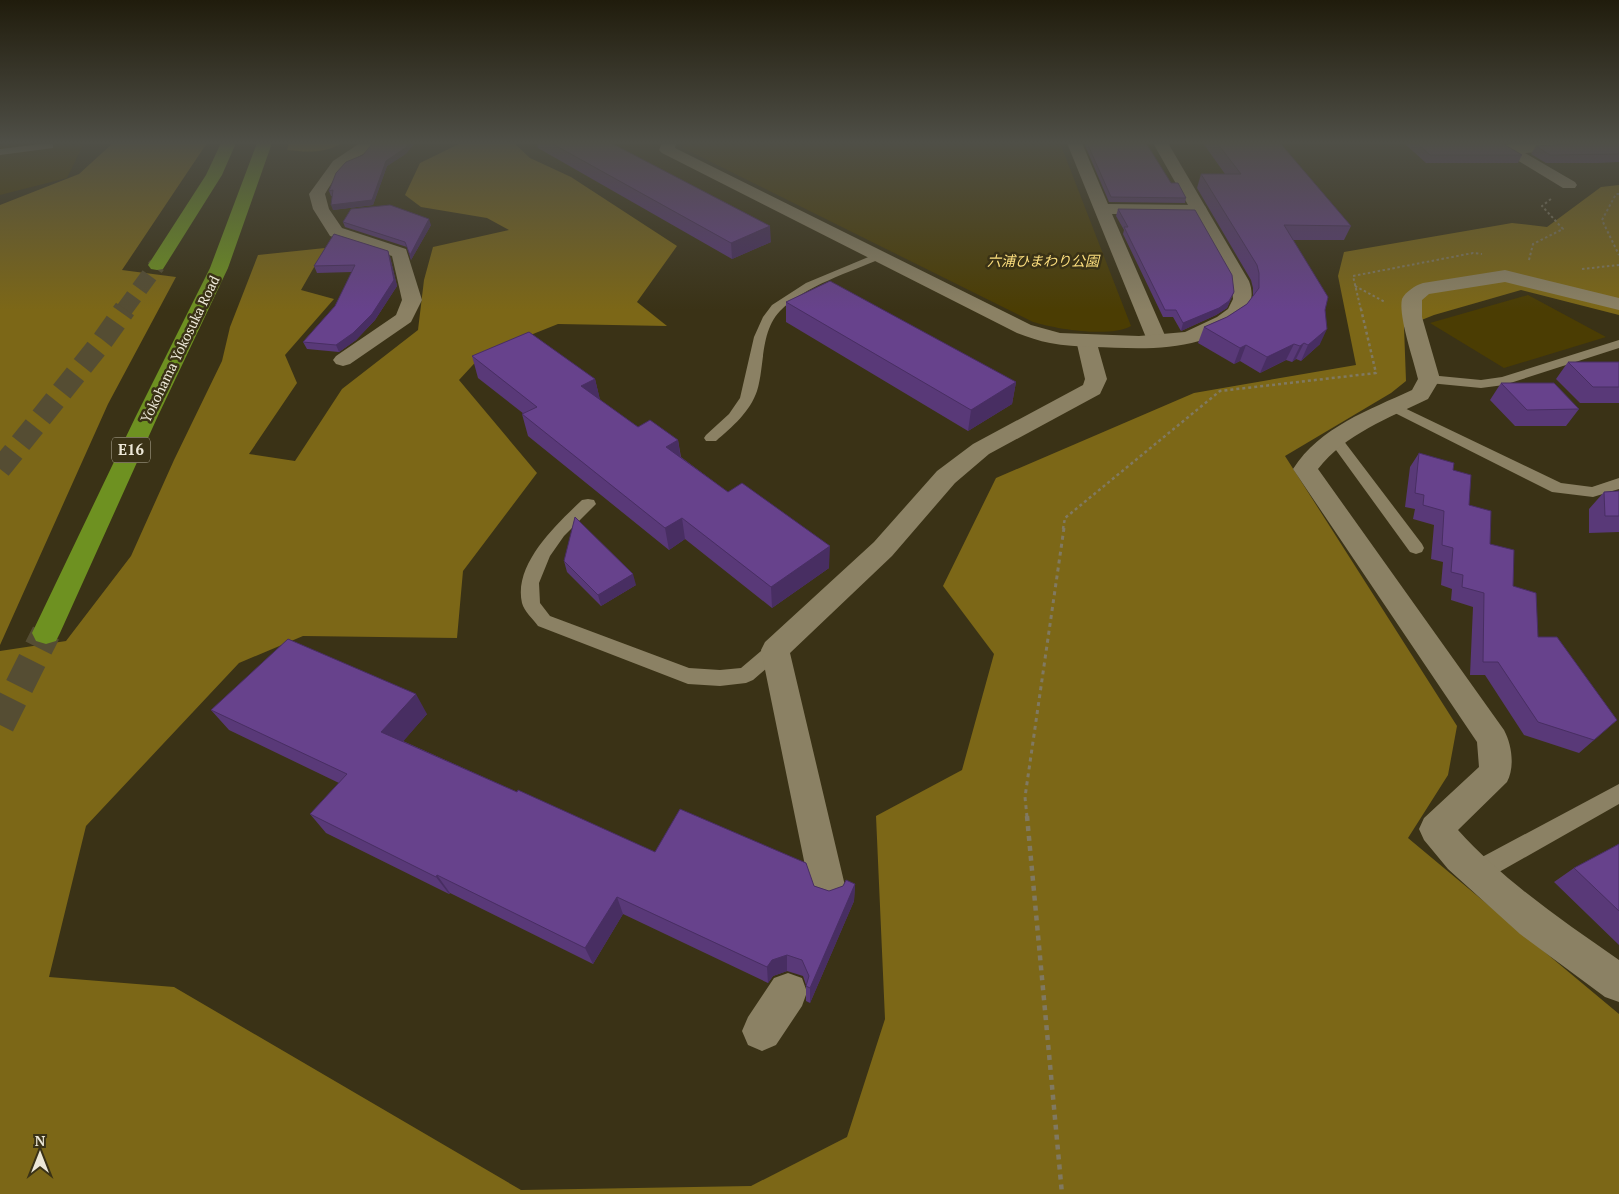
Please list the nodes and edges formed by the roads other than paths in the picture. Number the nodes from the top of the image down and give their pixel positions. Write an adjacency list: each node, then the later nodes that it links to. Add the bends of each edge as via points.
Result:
1 (199, 199): 10 (highway)
2 (244, 199): 23 (highway, Yokohama Yokosuka Road / E16, via 219,268)
3 (319, 199): 15 (street, via 336,232 400,253 412,300 404,318)
4 (765, 199): 9 (street)
5 (1097, 199): 7 (street)
6 (1192, 199): 8 (street)
7 (1101, 209): 8 (street); 13 (street)
8 (1199, 210): 13 (street, via 1240,280 1244,289 1243,302 1236,314 1206,331 1186,338)
9 (878, 256): 12 (street, via 1024,329 1048,337); 18 (lane, via 796,294 776,308 762,330 750,392 743,405)
10 (158, 265)
11 (1619, 304): 16 (street, via 1505,276 1423,289 1412,299 1412,317)
12 (1086, 340): 13 (street); 24 (street, via 1096,379 1092,389 981,449 953,472 883,549)
13 (1157, 340)
14 (1619, 344): 16 (lane, via 1504,380 1481,384)
15 (343, 360)
16 (1429, 379): 17 (street, via 1420,394)
17 (1394, 407): 19 (street); 20 (lane, via 1558,488 1594,492)
18 (711, 438)
19 (1335, 439): 22 (lane); 26 (street, via 1316,454 1305,470 1493,739 1496,772 1436,829)
20 (1619, 482)
21 (588, 504): 24 (lane, via 558,532 542,554 530,583 531,604 544,621 688,676 720,678 746,675)
22 (1416, 548)
23 (46, 633)
24 (775, 650): 27 (street)
25 (1619, 793): 26 (lane)
26 (1477, 872): 28 (street, via 1533,921)
27 (828, 890)
28 (1619, 983)
29 (788, 992): 30 (street)
30 (762, 1031)

